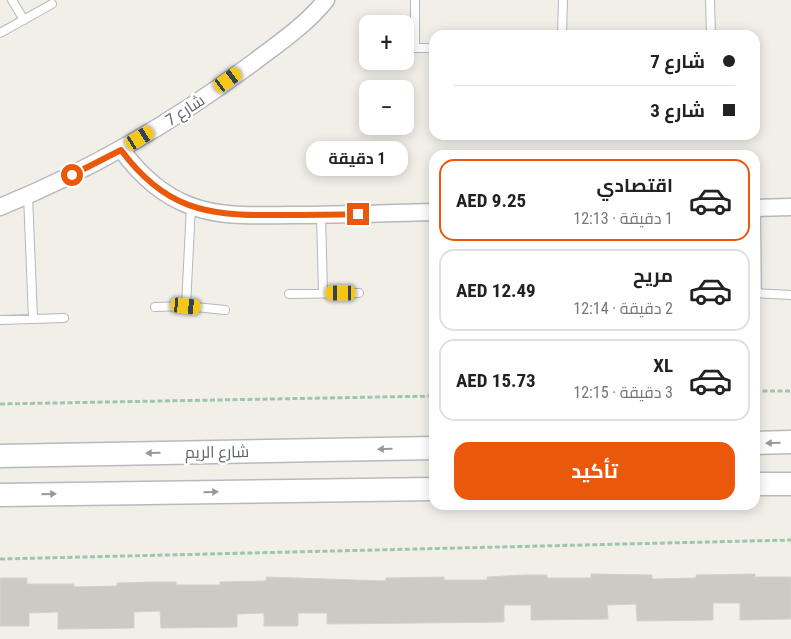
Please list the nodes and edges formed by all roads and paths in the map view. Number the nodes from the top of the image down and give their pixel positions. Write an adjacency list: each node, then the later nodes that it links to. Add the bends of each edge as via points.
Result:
1 (12, 0): 7 (lane)
2 (326, 0): 13 (street, شارع 7, via 309,18 240,72)
3 (415, 0): 11 (lane)
4 (563, 0): 8 (lane)
5 (710, 0): 9 (lane)
6 (52, 4): 7 (lane)
7 (24, 20): 10 (lane)
8 (562, 30)
9 (711, 30)
10 (0, 33)
11 (415, 48): 12 (lane)
12 (429, 48)
13 (121, 150): 14 (street, شارع 7); 15 (street, via 151,183)
14 (28, 196): 16 (street, شارع 7); 30 (lane)
15 (191, 206): 20 (street, via 226,215); 26 (lane)
16 (0, 207)
17 (791, 207): 18 (street)
18 (760, 208)
19 (429, 212): 20 (street)
20 (321, 215): 21 (lane)
21 (323, 293): 22 (lane); 24 (lane)
22 (359, 293)
23 (760, 293): 25 (lane)
24 (288, 294)
25 (791, 294)
26 (186, 306): 27 (lane); 28 (lane)
27 (156, 307)
28 (225, 310)
29 (64, 318): 30 (lane)
30 (33, 319): 31 (lane)
31 (0, 320)
32 (760, 391): 33 (path)
33 (791, 391)
34 (429, 396): 35 (path)
35 (0, 404)
36 (791, 442): 37 (street, one-way to 37)
37 (760, 443)
38 (429, 448): 39 (street, شارع الريم, one-way to 39)
39 (0, 456)
40 (760, 484): 41 (street)
41 (791, 484)
42 (429, 489): 43 (street, one-way to 42)
43 (0, 495)
44 (791, 540): 45 (path)
45 (0, 559)

